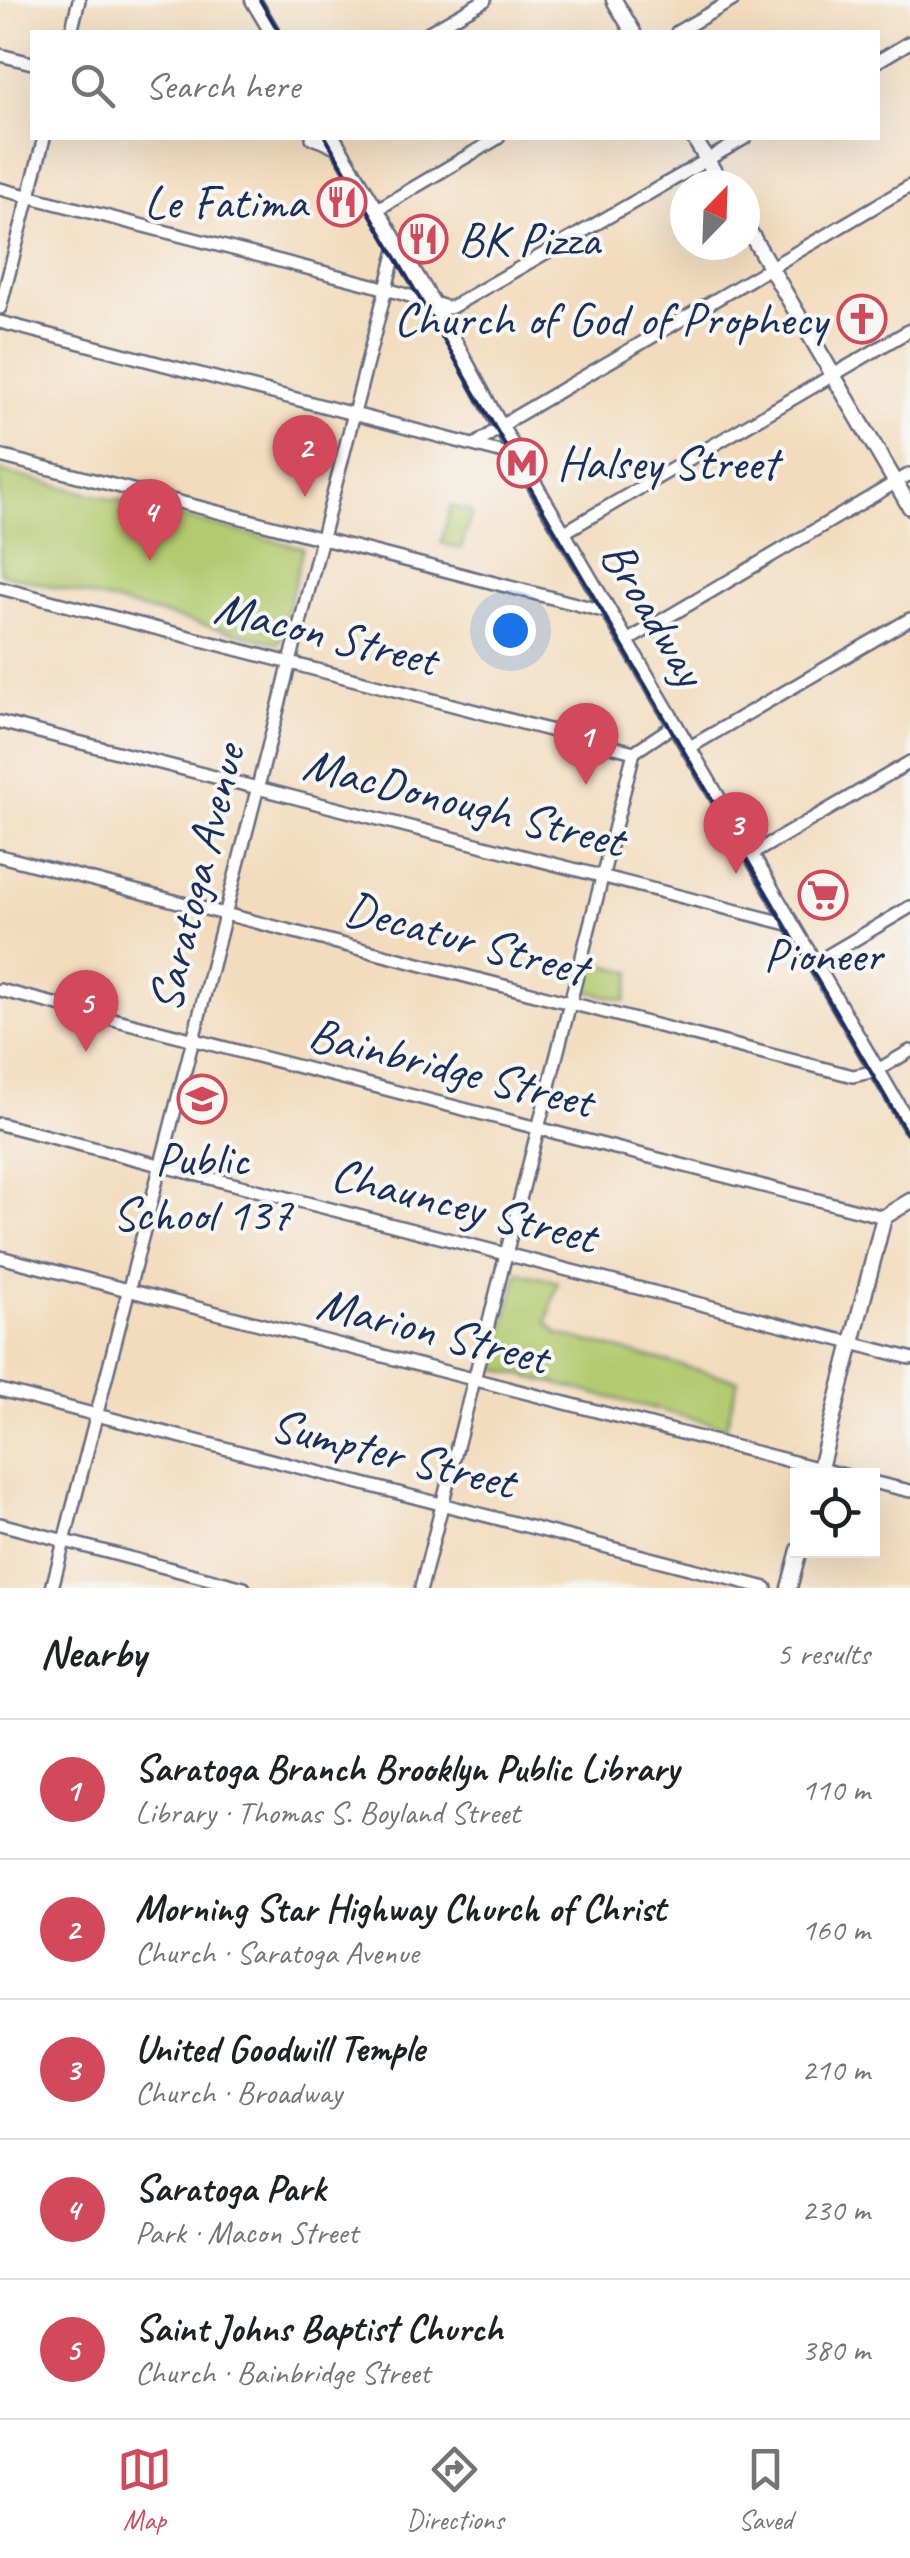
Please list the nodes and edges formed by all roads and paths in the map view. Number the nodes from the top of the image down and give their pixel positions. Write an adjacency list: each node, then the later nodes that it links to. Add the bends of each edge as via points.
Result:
1 (79, 0): 6 (street)
2 (252, 0): 7 (main road)
3 (485, 0): 8 (street)
4 (614, 0): 9 (main road)
5 (733, 0): 10 (street)
6 (71, 30)
7 (271, 30)
8 (433, 30)
9 (632, 30)
10 (680, 30)
11 (910, 42): 13 (street)
12 (0, 55): 14 (street)
13 (880, 59)
14 (30, 62)
15 (43, 140): 24 (street)
16 (495, 140): 25 (street)
17 (695, 140): 20 (main road)
18 (742, 140): 20 (street)
19 (336, 143): 25 (main road, Broadway)
20 (707, 160): 21 (main road); 30 (street, via 450,308)
21 (713, 170)
22 (910, 186): 28 (street)
23 (0, 189): 24 (street)
24 (29, 196): 29 (street); 31 (street)
25 (376, 210): 26 (main road, Broadway)
26 (397, 246): 29 (street, Saratoga Avenue); 30 (main road, Broadway)
27 (760, 250): 28 (main road)
28 (770, 267): 34 (main road); 36 (street)
29 (384, 288): 30 (street); 35 (street, Saratoga Avenue)
30 (433, 304): 36 (main road, Broadway)
31 (0, 308)
32 (0, 322): 35 (street)
33 (910, 330): 34 (street)
34 (833, 375): 41 (main road); 43 (street)
35 (354, 413): 37 (street); 44 (street, Saratoga Avenue)
36 (501, 427): 37 (street); 39 (main road, Broadway)
37 (476, 444): 39 (street)
38 (0, 456): 44 (street)
39 (520, 457): 43 (main road, Broadway)
40 (910, 474): 41 (street)
41 (896, 483): 42 (main road); 48 (street)
42 (910, 507)
43 (564, 533): 46 (main road, Broadway)
44 (321, 537): 46 (street); 49 (street, Saratoga Avenue)
45 (0, 588): 49 (street, Macon Street)
46 (610, 613): 48 (main road, Broadway)
47 (910, 618): 52 (street)
48 (627, 640): 51 (main road, Broadway)
49 (290, 662): 53 (street, Macon Street); 55 (street, Saratoga Avenue)
50 (0, 722): 55 (street, MacDonough Street)
51 (676, 724): 52 (main road, Broadway); 53 (street)
52 (690, 747): 56 (main road, Broadway)
53 (634, 752): 58 (street)
54 (910, 762): 56 (street)
55 (258, 788): 58 (street, MacDonough Street); 60 (street, Saratoga Avenue)
56 (752, 854): 61 (main road, Broadway)
57 (0, 856): 60 (street, Decatur Street)
58 (604, 877): 61 (street, MacDonough Street); 64 (street)
59 (910, 908): 62 (street)
60 (225, 914): 64 (street, Decatur Street); 65 (street, Saratoga Avenue)
61 (792, 925): 62 (main road, Broadway)
62 (815, 963): 67 (main road, Broadway)
63 (0, 990): 65 (street, Bainbridge Street)
64 (571, 1004): 67 (street, Decatur Street, via 853,1076); 70 (street)
65 (193, 1040): 70 (street, Bainbridge Street); 71 (street, Saratoga Avenue)
66 (910, 1052): 67 (street)
67 (876, 1072): 69 (main road, Broadway)
68 (0, 1124): 71 (street, Chauncey Street)
69 (910, 1127)
70 (539, 1128): 73 (street, Bainbridge Street); 74 (street)
71 (160, 1165): 74 (street, Chauncey Street); 76 (street, Saratoga Avenue)
72 (910, 1201): 73 (main road)
73 (884, 1217): 77 (main road)
74 (506, 1254): 77 (street, Chauncey Street); 79 (street)
75 (0, 1257): 76 (street, Marion Street)
76 (128, 1290): 79 (street, Marion Street); 81 (street, Saratoga Avenue)
77 (852, 1343): 78 (street, Chauncey Street); 83 (main road)
78 (910, 1358)
79 (474, 1379): 82 (street, Marion Street); 86 (street)
80 (0, 1390): 81 (street, Sumpter Street)
81 (96, 1415): 86 (street, Sumpter Street); 88 (street, Saratoga Avenue)
82 (804, 1468)
83 (820, 1468)
84 (880, 1484): 85 (street)
85 (910, 1492)
86 (442, 1504): 92 (street); 93 (street, Sumpter Street)
87 (0, 1524): 88 (street)
88 (64, 1541): 90 (street, Saratoga Avenue); 91 (street)
89 (797, 1558): 94 (main road)
90 (52, 1588)
91 (244, 1588)
92 (421, 1588)
93 (766, 1588)
94 (789, 1588)

